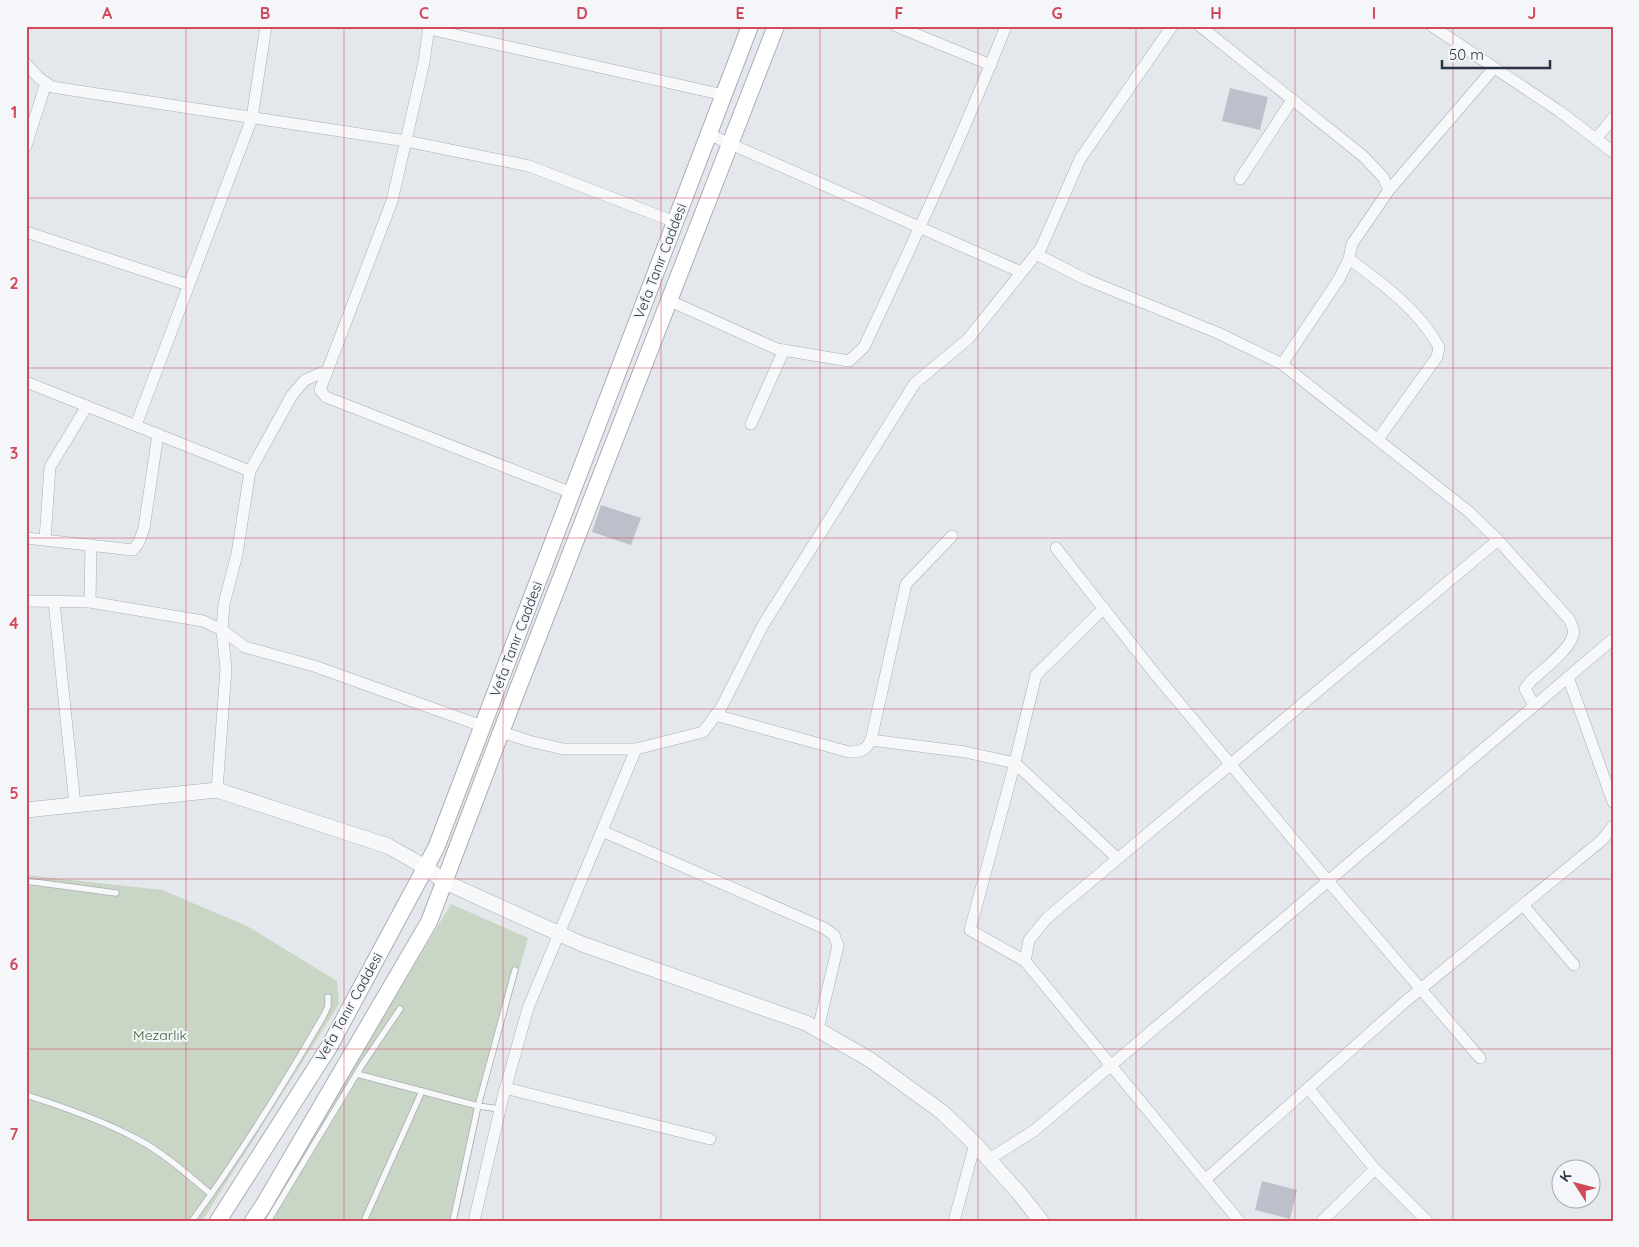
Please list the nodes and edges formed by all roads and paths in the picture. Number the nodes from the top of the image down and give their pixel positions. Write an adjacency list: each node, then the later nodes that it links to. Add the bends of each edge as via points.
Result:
1 (266, 26): 16 (street)
2 (750, 26): 14 (main road, Vefa Tanır Caddesi)
3 (776, 26): 21 (main road, Vefa Tanır Caddesi)
4 (896, 26): 11 (street)
5 (1006, 26): 11 (street)
6 (1172, 26): 29 (street, via 1080,159)
7 (1200, 26): 15 (street)
8 (1432, 26): 12 (street)
9 (429, 27): 14 (street); 20 (street)
10 (26, 64): 13 (street)
11 (991, 65): 27 (street)
12 (1494, 68): 19 (street); 25 (street)
13 (46, 83): 16 (street, via 52,87); 22 (street)
14 (724, 94): 18 (main road, Vefa Tanır Caddesi)
15 (1292, 100): 24 (street); 25 (street, via 1363,156 1383,177)
16 (252, 118): 20 (street); 32 (street)
17 (1613, 118): 19 (street)
18 (708, 134): 21 (street); 26 (main road, Vefa Tanır Caddesi)
19 (1596, 139): 23 (street)
20 (406, 141): 26 (street, via 529,166); 36 (street, via 392,201)
21 (730, 143): 27 (street); 33 (main road, Vefa Tanır Caddesi)
22 (26, 146)
23 (1613, 152)
24 (1240, 179)
25 (1389, 190): 30 (street, via 1352,244)
26 (675, 222): 44 (main road, Vefa Tanır Caddesi)
27 (921, 228): 31 (street); 34 (street, via 864,348 857,355 849,361)
28 (26, 232): 32 (street)
29 (1036, 254): 31 (street); 35 (street)
30 (1349, 260): 35 (street); 42 (street, via 1419,316 1439,347 1437,357)
31 (1021, 272): 59 (street, via 968,339 915,383 763,625)
32 (188, 285): 40 (street)
33 (668, 300): 34 (street); 61 (main road, Vefa Tanır Caddesi)
34 (784, 350): 39 (street)
35 (1282, 364): 42 (street)
36 (326, 371): 43 (street, via 305,380 292,395); 44 (street, via 320,390 326,397)
37 (26, 382): 38 (street)
38 (87, 406): 40 (street); 47 (street, via 50,467)
39 (751, 424)
40 (136, 425): 41 (street)
41 (158, 434): 43 (street); 49 (street, via 139,542 133,550)
42 (1378, 439): 48 (street, via 1468,510)
43 (250, 471): 55 (street, via 237,554 224,604)
44 (572, 493): 60 (main road, Vefa Tanır Caddesi)
45 (952, 536): 62 (street, via 906,584)
46 (26, 538): 47 (street)
47 (45, 539): 49 (street)
48 (1498, 540): 58 (street, via 1569,620 1574,634 1568,646 1525,689); 65 (street)
49 (91, 545): 53 (street)
50 (1056, 548): 54 (street)
51 (26, 601): 52 (street)
52 (54, 602): 53 (street); 68 (street)
53 (90, 602): 55 (street, via 203,621)
54 (1104, 608): 64 (street, via 1036,675); 65 (street)
55 (222, 630): 60 (street, via 245,647 314,666); 66 (street, via 226,669)
56 (1613, 639): 57 (street)
57 (1568, 677): 58 (street); 67 (street)
58 (1534, 705): 75 (street)
59 (715, 715): 62 (street, via 849,752 860,752); 63 (street, via 703,732)
60 (482, 726): 73 (main road, Vefa Tanır Caddesi)
61 (501, 732): 63 (street, via 563,749); 76 (main road, Vefa Tanır Caddesi)
62 (871, 740): 64 (street, via 965,752)
63 (636, 749): 71 (street)
64 (1015, 763): 72 (street); 80 (street, via 970,930)
65 (1230, 763): 72 (street); 75 (street)
66 (217, 790): 68 (street); 73 (street, via 388,846)
67 (1613, 802)
68 (75, 805): 69 (street)
69 (26, 810)
70 (1613, 826): 78 (street, via 1602,840)
71 (602, 831): 79 (street); 86 (street, via 834,935 838,946)
72 (1117, 858): 80 (street, via 1047,918 1028,940)
73 (426, 867): 76 (street); 103 (main road, Vefa Tanır Caddesi, via 329,1047)
74 (26, 881): 77 (lane)
75 (1328, 881): 83 (street); 88 (street)
76 (444, 882): 79 (street); 104 (main road, Vefa Tanır Caddesi, via 429,922)
77 (116, 893)
78 (1523, 905): 81 (street); 83 (street)
79 (560, 933): 86 (street, via 582,944 806,1022); 90 (street, via 528,1008)
80 (1025, 961): 88 (street)
81 (1574, 964)
82 (515, 970): 94 (lane)
83 (1421, 989): 87 (street); 91 (street)
84 (328, 997): 101 (lane, via 328,1006 319,1024 246,1144)
85 (400, 1010): 89 (lane)
86 (818, 1029): 97 (street, via 869,1059 935,1106)
87 (1480, 1058)
88 (1111, 1065): 98 (street, via 1035,1130); 100 (street)
89 (356, 1074): 92 (lane); 105 (lane)
90 (505, 1088): 95 (street); 96 (street)
91 (1308, 1088): 99 (street); 100 (street)
92 (422, 1091): 94 (lane); 106 (lane)
93 (26, 1095): 101 (lane, via 139,1140)
94 (478, 1106): 95 (lane); 107 (lane)
95 (500, 1109): 108 (street)
96 (710, 1139)
97 (975, 1144): 98 (street); 109 (street)
98 (988, 1160): 110 (street)
99 (1375, 1169): 112 (street); 113 (street)
100 (1206, 1179): 111 (street)
101 (211, 1194): 102 (lane)
102 (192, 1221)
103 (218, 1221)
104 (253, 1221)
105 (268, 1221)
106 (364, 1221)
107 (453, 1221)
108 (474, 1221)
109 (954, 1221)
110 (1041, 1221)
111 (1239, 1221)
112 (1322, 1221)
113 (1427, 1221)

